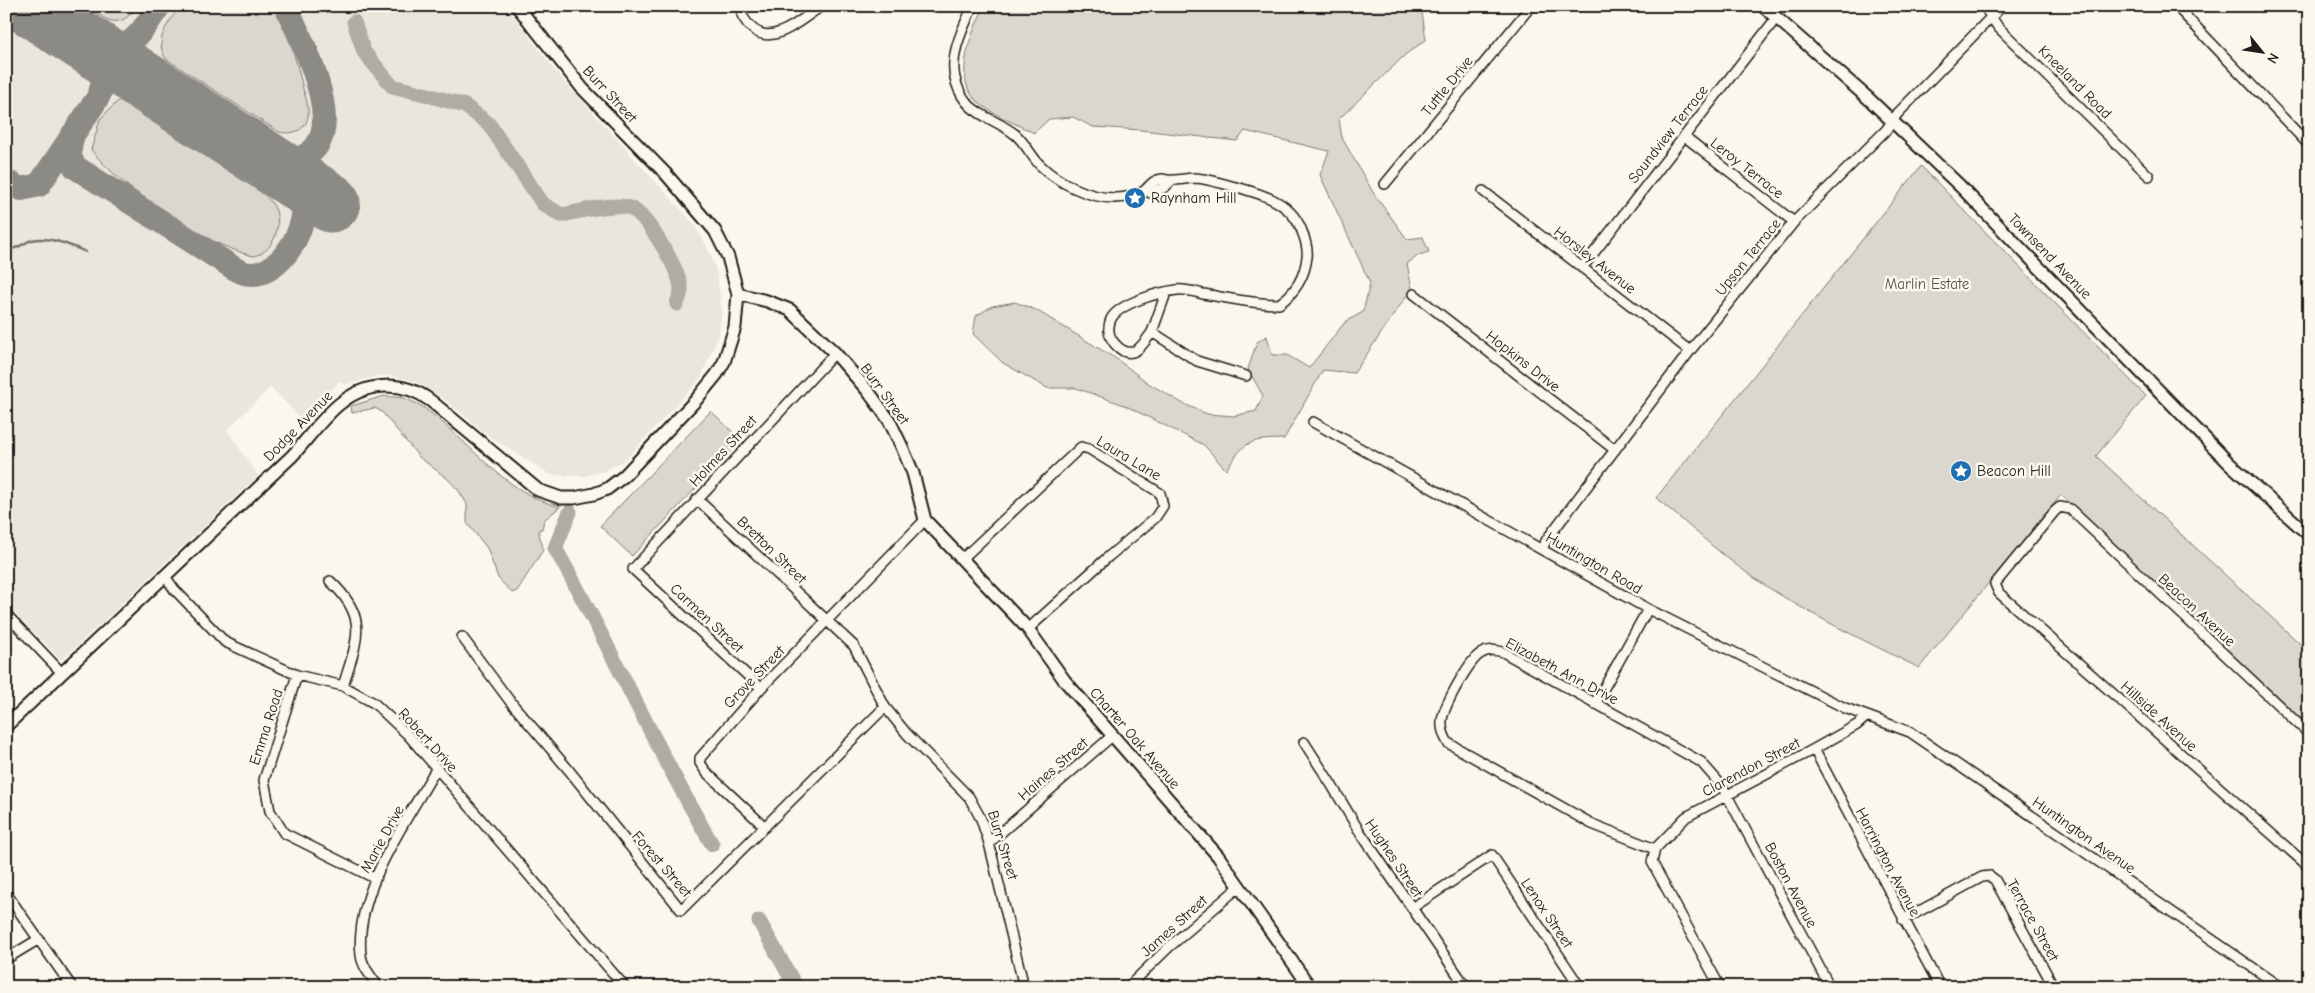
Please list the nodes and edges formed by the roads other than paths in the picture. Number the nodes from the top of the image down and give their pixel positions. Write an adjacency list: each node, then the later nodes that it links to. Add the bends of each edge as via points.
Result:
1 (518, 6): 21 (main road, Burr Street, via 582,88 704,217 723,245)
2 (822, 6): 9 (street, via 776,35 766,36 751,29)
3 (973, 6): 20 (street, via 958,43 954,63 956,84 971,108 1016,135 1039,164 1063,183 1114,198 1144,191 1149,183 1162,179 1196,178 1268,196 1284,204 1297,219 1305,238 1307,256 1299,283 1280,304 1177,290)
4 (1530, 6): 16 (street, Tuttle Drive)
5 (1763, 6): 11 (main road, Townsend Avenue)
6 (1984, 6): 10 (street, Kneeland Road)
7 (2002, 6): 10 (street, Upson Terrace)
8 (2176, 6): 14 (street)
9 (742, 15)
10 (1992, 16): 12 (street, Upson Terrace); 15 (street, Kneeland Road, via 1998,27)
11 (1777, 17): 12 (main road, Townsend Avenue); 13 (street, Soundview Terrace)
12 (1892, 121): 18 (street, Upson Terrace); 31 (main road, Townsend Avenue, via 1996,222 2228,463)
13 (1684, 136): 18 (street, Leroy Terrace); 19 (street, Soundview Terrace)
14 (2309, 145)
15 (2149, 176)
16 (1385, 184)
17 (1483, 191): 19 (street, Horsley Avenue)
18 (1794, 222): 24 (street, Upson Terrace)
19 (1582, 268): 24 (street, Horsley Avenue)
20 (1166, 293): 23 (street); 23 (street, via 1122,308 1115,313 1109,326 1112,340 1120,349 1130,353 1140,348)
21 (738, 294): 25 (main road, Burr Street, via 785,307); 35 (main road, Dodge Avenue, via 735,327 717,374 631,469 607,489 574,498 545,493 424,396 403,387 373,387 341,402 292,456)
22 (1414, 294): 28 (street, Hopkins Drive)
23 (1152, 332): 26 (street, via 1197,362)
24 (1690, 351): 28 (street, Upson Terrace)
25 (835, 354): 29 (street, Holmes Street); 30 (main road, Burr Street, via 868,390 889,420 913,473)
26 (1246, 376)
27 (1313, 422): 32 (street, Huntington Road)
28 (1616, 450): 32 (street, Upson Terrace)
29 (697, 499): 34 (street, Holmes Street); 40 (street, Bretton Street)
30 (925, 520): 33 (main road, Charter Oak Avenue); 40 (street)
31 (2309, 535)
32 (1542, 549): 38 (street, Huntington Road)
33 (962, 559): 41 (main road, Charter Oak Avenue); 41 (street, Laura Lane, via 1081,447 1160,493 1163,506 1155,518)
34 (634, 569): 46 (street, Carmen Street)
35 (165, 576): 43 (main road, Dodge Avenue); 44 (street, Robert Drive, via 174,590 225,642)
36 (330, 581): 45 (street, via 346,596 356,615 358,637)
37 (1995, 584): 51 (street, Beacon Avenue, via 2055,511 2060,507 2070,509); 60 (street, Hillside Avenue, via 1999,593)
38 (1648, 609): 47 (street); 49 (street, Huntington Road)
39 (6, 614): 43 (street)
40 (827, 622): 46 (street, Grove Street); 48 (street, Burr Street, via 854,646)
41 (1028, 629): 52 (main road, Charter Oak Avenue, via 1065,681)
42 (462, 637): 57 (street, Forest Street, via 509,700 681,910)
43 (62, 672): 50 (main road, Dodge Avenue)
44 (297, 675): 45 (street, Robert Drive); 61 (street, Emma Road, via 264,780 270,811 284,833)
45 (343, 686): 55 (street, Robert Drive, via 374,703 409,736)
46 (761, 688): 57 (street, Grove Street, via 702,753 700,763)
47 (1595, 704): 56 (street, Elizabeth Ann Drive, via 1701,762); 59 (street, Elizabeth Ann Drive, via 1503,652 1489,650 1477,656 1470,665 1443,714 1442,727 1444,737 1453,747 1592,824)
48 (885, 707): 57 (street, Forest Street); 58 (street, Burr Street, via 907,734 964,790 978,810)
49 (1866, 717): 54 (street, Clarendon Street); 80 (street, Huntington Avenue, via 1886,721 1910,732)
50 (6, 726)
51 (2309, 734)
52 (1112, 736): 58 (street, Haines Street); 62 (main road, Charter Oak Avenue, via 1218,856)
53 (1304, 742): 64 (street, Hughes Street, via 1358,830)
54 (1814, 749): 56 (street, Clarendon Street); 65 (street, Harrington Avenue)
55 (436, 769): 61 (street, Marie Drive); 70 (street, Robert Drive)
56 (1727, 796): 59 (street, Clarendon Street, via 1686,817); 77 (street, Boston Avenue)
57 (765, 827)
58 (989, 843): 71 (street, Burr Street)
59 (1655, 849): 76 (street, via 1652,862)
60 (2309, 867)
61 (374, 878): 68 (street, Marie Drive, via 361,930 361,956)
62 (1240, 886): 72 (street, James Street); 73 (main road, Charter Oak Avenue)
63 (6, 892): 66 (street)
64 (1412, 908): 74 (street, Hughes Street); 75 (street, Lenox Street, via 1492,855)
65 (1903, 920): 78 (street, Harrington Avenue); 79 (street, Terrace Street, via 1982,877 1990,876)
66 (39, 939): 67 (street); 69 (street)
67 (6, 958)
68 (375, 982)
69 (72, 987)
70 (625, 987)
71 (1024, 987)
72 (1128, 987)
73 (1310, 987)
74 (1466, 987)
75 (1580, 987)
76 (1720, 987)
77 (1830, 987)
78 (1940, 987)
79 (2054, 987)
80 (2281, 987)

